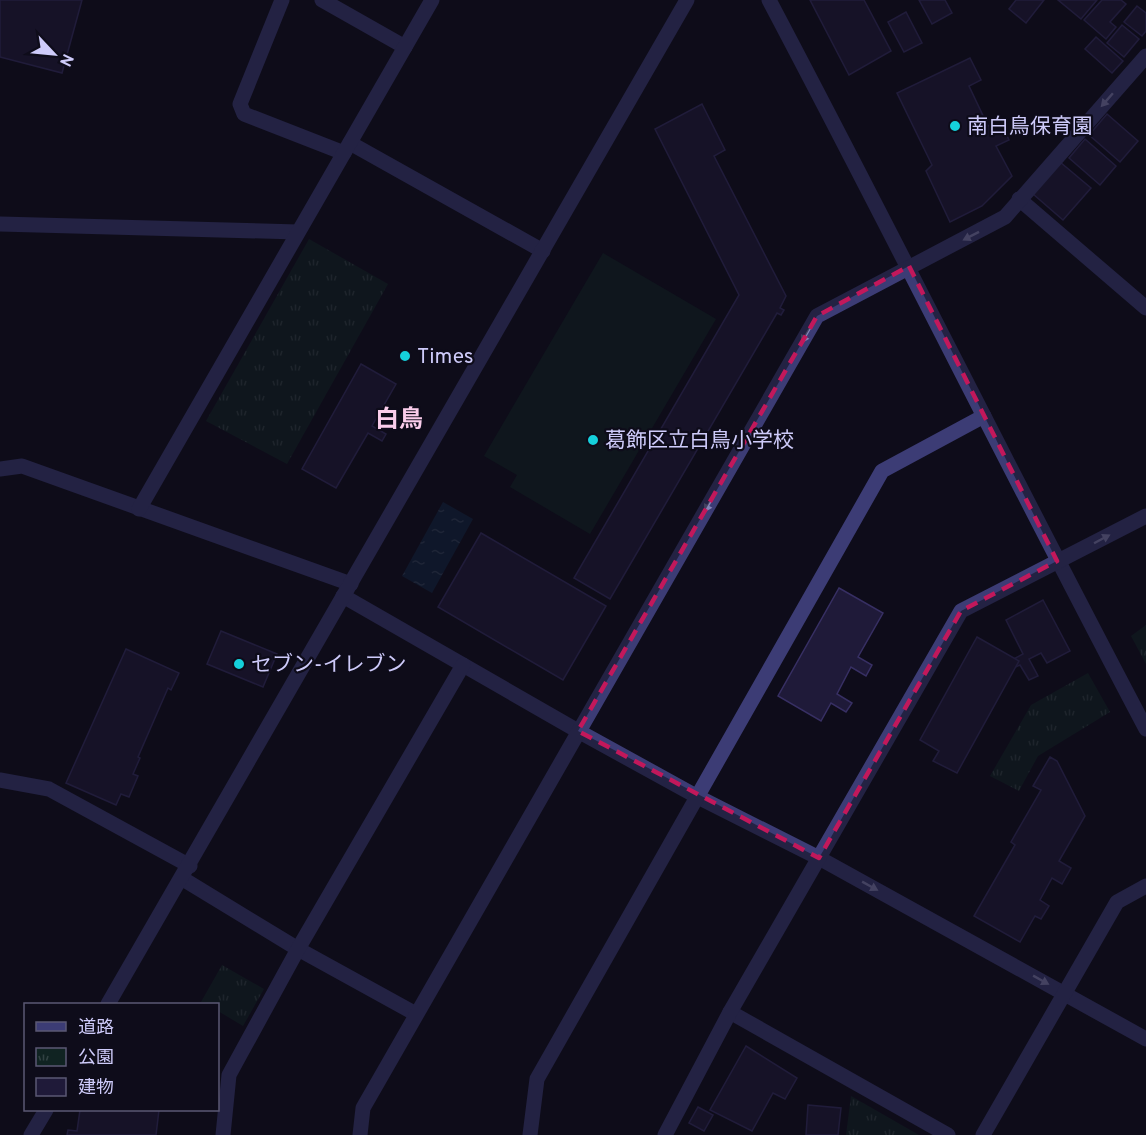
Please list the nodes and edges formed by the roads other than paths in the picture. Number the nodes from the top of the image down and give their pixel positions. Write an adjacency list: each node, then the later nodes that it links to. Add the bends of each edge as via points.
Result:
1 (282, 0): 8 (street, via 240,104 244,114)
2 (322, 0): 6 (street)
3 (432, 0): 6 (street)
4 (687, 0): 12 (street)
5 (769, 0): 13 (street)
6 (405, 47): 8 (street)
7 (1146, 56): 9 (street, one-way to 9)
8 (347, 148): 11 (street); 12 (street)
9 (1019, 199): 13 (street, one-way to 13, via 1005,218); 14 (street)
10 (0, 224): 11 (street)
11 (298, 232): 17 (street)
12 (543, 251): 20 (street)
13 (909, 266): 15 (street); 23 (street, one-way to 23, via 817,316)
14 (1146, 308)
15 (984, 416): 19 (street); 25 (street, via 882,471)
16 (0, 469): 17 (street, via 22,466)
17 (140, 509): 20 (street)
18 (1146, 516): 19 (street, one-way to 18)
19 (1057, 561): 22 (street); 26 (street, via 960,611)
20 (347, 590): 21 (street); 27 (street)
21 (464, 665): 23 (street); 29 (street)
22 (1146, 729)
23 (578, 731): 25 (street); 33 (street)
24 (0, 780): 27 (street, via 50,789)
25 (696, 796): 26 (street); 39 (street, via 537,1079)
26 (819, 858): 30 (street, one-way to 30); 32 (street)
27 (186, 872): 29 (street); 31 (street)
28 (1146, 886): 30 (street, via 1117,902)
29 (298, 949): 33 (street); 37 (street, via 229,1076)
30 (1066, 994): 34 (street); 42 (street)
31 (109, 1003)
32 (730, 1012): 40 (street); 41 (street)
33 (416, 1014): 38 (street, via 363,1108)
34 (1146, 1039)
35 (45, 1111): 36 (street)
36 (32, 1135)
37 (223, 1135)
38 (360, 1135)
39 (530, 1135)
40 (664, 1135)
41 (948, 1135)
42 (983, 1135)

